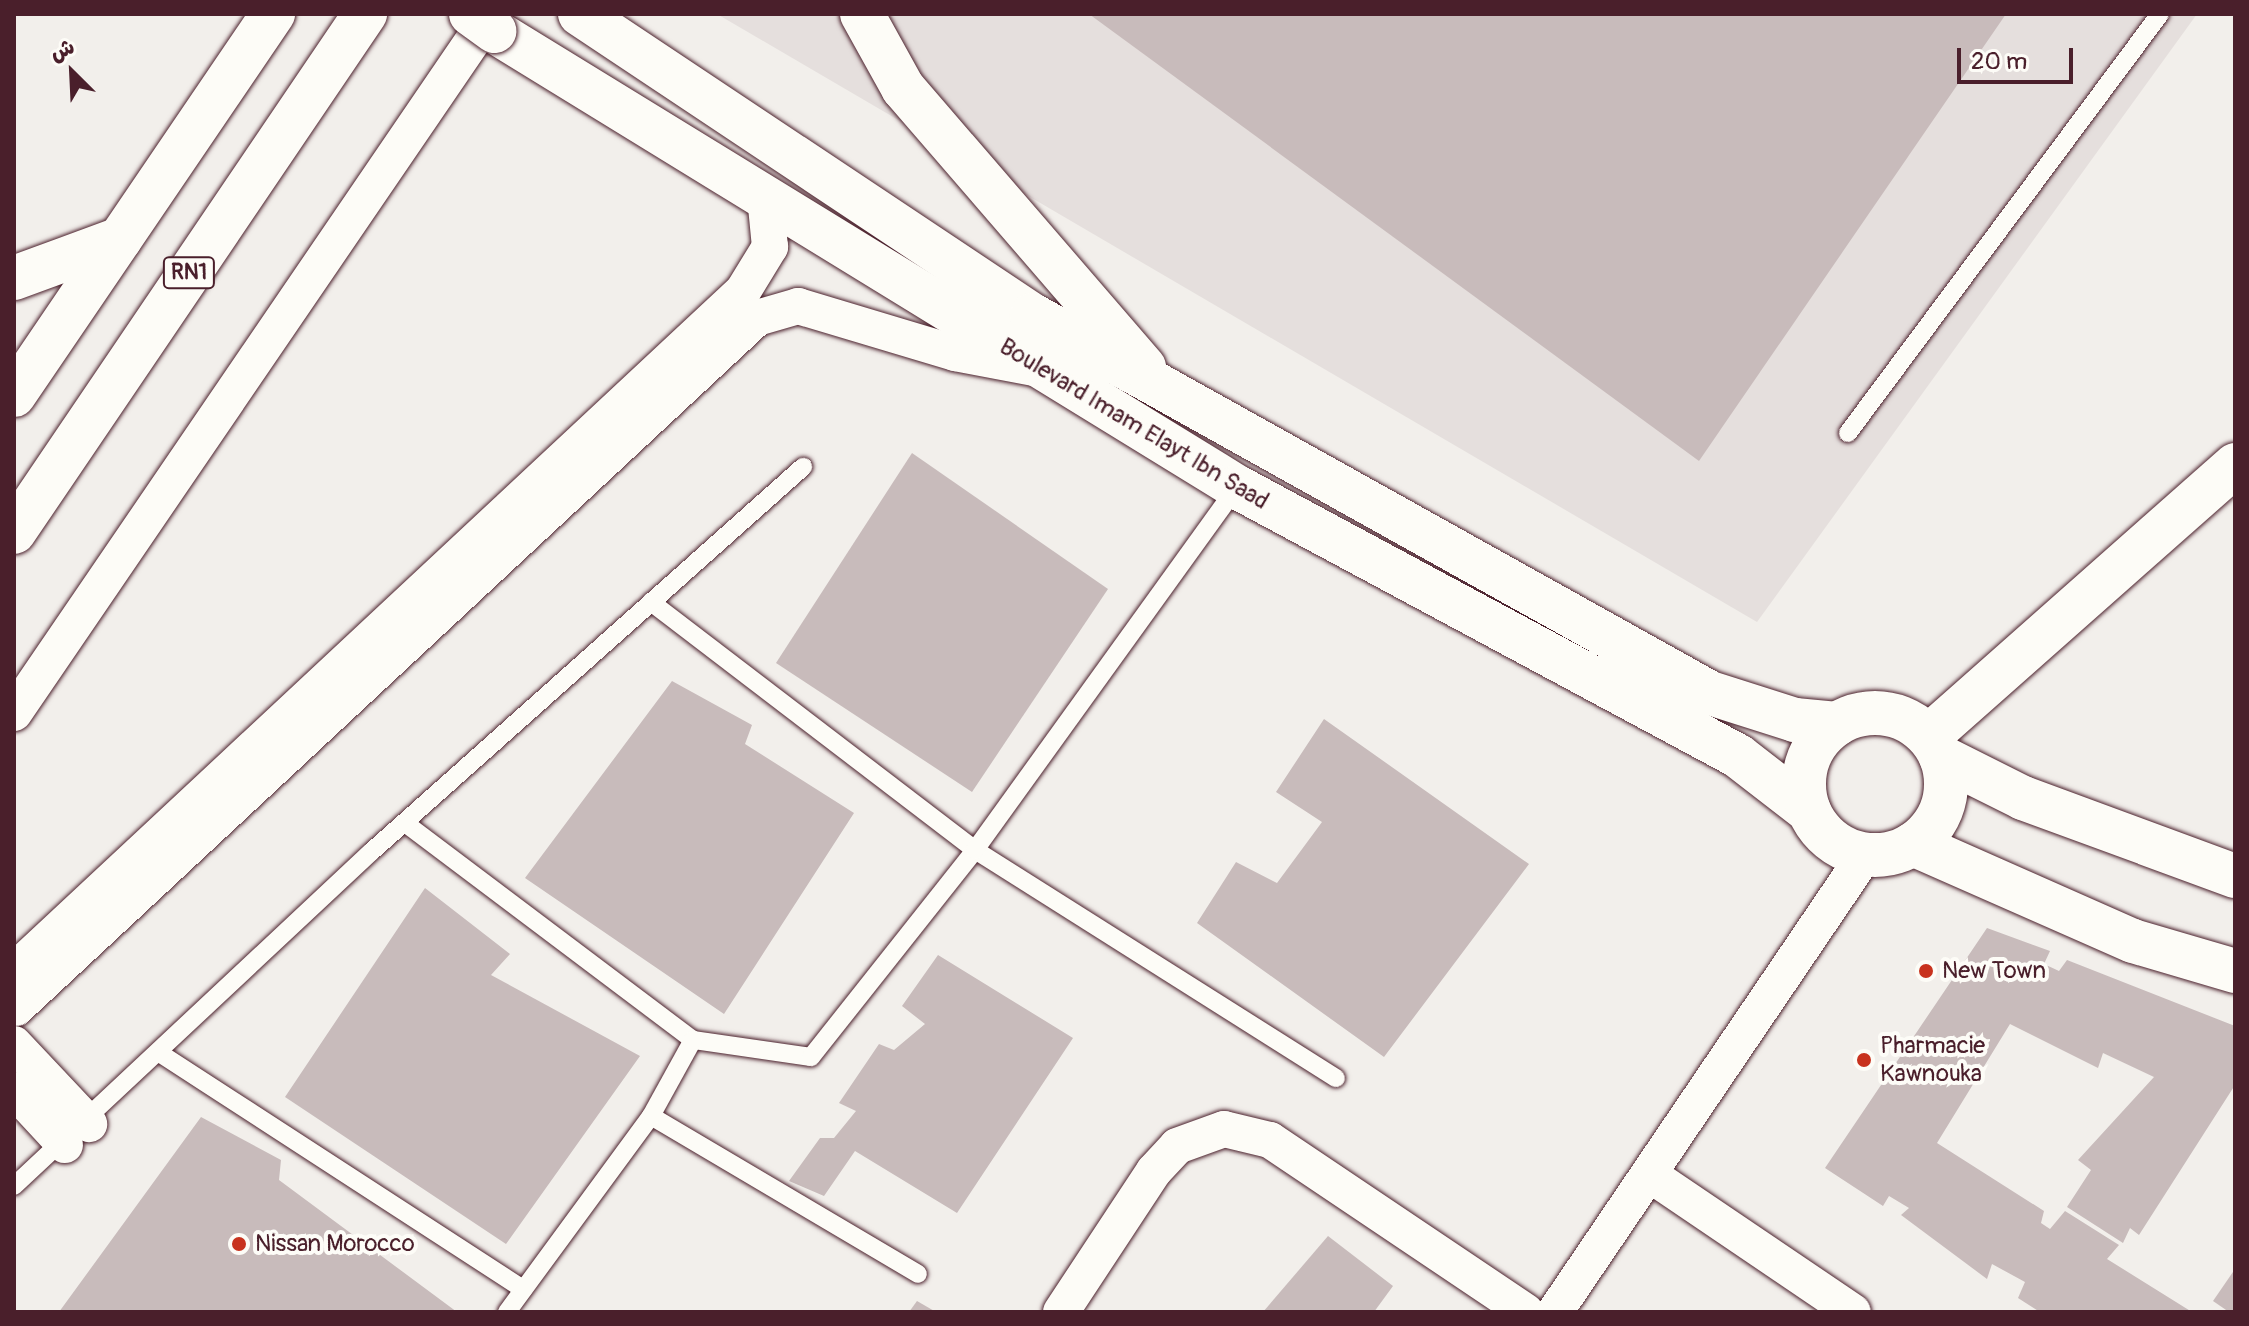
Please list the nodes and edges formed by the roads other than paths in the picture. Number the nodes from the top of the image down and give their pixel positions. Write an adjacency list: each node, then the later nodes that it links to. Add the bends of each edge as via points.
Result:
1 (273, 14): 8 (main road)
2 (365, 14): 17 (main road, RN1)
3 (580, 14): 11 (main road, Boulevard Imam Elayt Ibn Saad, via 1032,315)
4 (862, 14): 11 (main road, via 903,88)
5 (2160, 14): 13 (lane)
6 (485, 20): 7 (main road, Boulevard Imam Elayt Ibn Saad); 19 (street)
7 (765, 196): 10 (main road, Boulevard Imam Elayt Ibn Saad); 28 (street, via 770,247 743,291)
8 (120, 239): 9 (main road); 12 (main road)
9 (14, 278)
10 (1040, 369): 16 (main road, Boulevard Imam Elayt Ibn Saad); 30 (street, via 969,357 798,306 757,318)
11 (1155, 382): 20 (main road, Boulevard Imam Elayt Ibn Saad, via 1710,693 1795,720)
12 (14, 395)
13 (1848, 433)
14 (2235, 465): 21 (main road)
15 (803, 467): 18 (lane)
16 (1237, 487): 22 (main road, Boulevard Imam Elayt Ibn Saad, via 1738,756); 25 (lane)
17 (14, 532)
18 (651, 602): 23 (lane); 25 (lane)
19 (14, 713)
20 (1837, 724): 21 (main road, via 1885,713); 22 (main road, via 1807,762)
21 (1935, 746): 24 (main road, via 1944,805); 27 (main road, via 2023,798)
22 (1809, 811): 26 (main road, via 1822,832)
23 (405, 823): 31 (lane); 33 (lane)
24 (1913, 844): 26 (main road); 29 (main road, via 2133,941)
25 (975, 850): 31 (lane, via 811,1057); 34 (lane)
26 (1865, 855): 38 (street)
27 (2235, 876)
28 (14, 971)
29 (2235, 971)
30 (15, 1014)
31 (693, 1040): 36 (lane)
32 (14, 1044): 37 (street)
33 (161, 1054): 37 (lane); 41 (lane)
34 (1336, 1078)
35 (14, 1090): 37 (street)
36 (651, 1116): 40 (lane); 41 (lane)
37 (77, 1134): 39 (lane)
38 (1649, 1174): 45 (street); 46 (street)
39 (14, 1186)
40 (918, 1274)
41 (523, 1289): 42 (lane)
42 (507, 1312)
43 (1061, 1312): 44 (street, via 1154,1171 1177,1146 1224,1129 1270,1140)
44 (1526, 1312)
45 (1555, 1312)
46 (1853, 1312)

